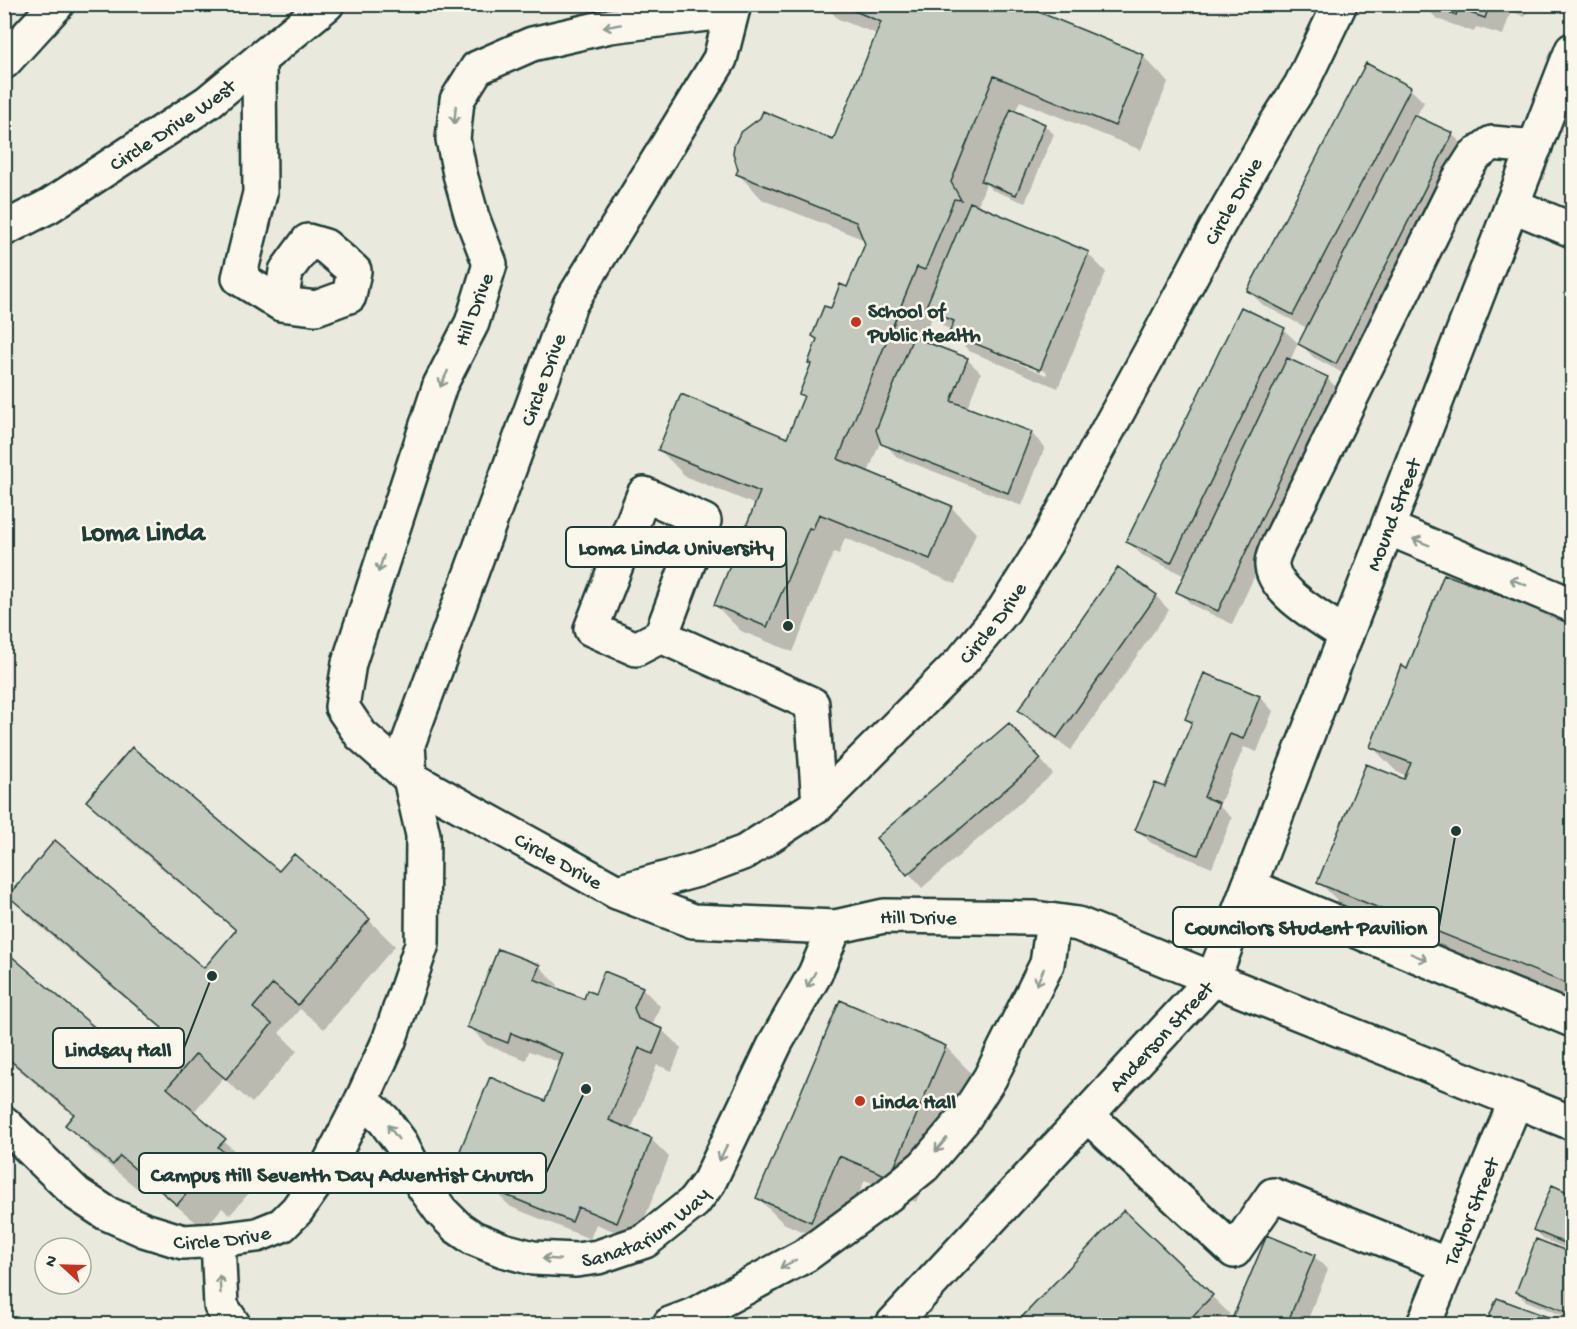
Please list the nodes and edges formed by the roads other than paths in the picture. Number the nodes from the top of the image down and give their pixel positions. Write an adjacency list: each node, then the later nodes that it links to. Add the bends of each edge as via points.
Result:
1 (57, 4): 7 (street)
2 (327, 4): 6 (street, Circle Drive West)
3 (1340, 4): 18 (street, Circle Drive, via 1301,85 1227,208 1051,533 1004,610 961,662)
4 (733, 8): 17 (street, Circle Drive, via 720,59 570,304 408,744); 17 (street, Hill Drive, one-way to 17, via 610,26 532,44 477,68 457,100 453,139 460,174 490,264 472,323 440,385 349,663 342,707 361,735)
5 (1572, 50): 8 (street, Mound Street)
6 (259, 60): 10 (street, Circle Drive West, via 208,102 49,206); 12 (street, via 260,194 239,278)
7 (4, 62)
8 (1535, 147): 9 (street, Mound Street); 15 (street, via 1492,143 1474,156 1463,173 1272,564 1276,579 1294,599)
9 (1512, 205): 11 (street); 13 (street, Mound Street)
10 (4, 229)
11 (1572, 230)
12 (281, 304)
13 (1388, 528): 14 (street, one-way to 13); 15 (street, Mound Street)
14 (1572, 605)
15 (1346, 635): 19 (street, Mound Street)
16 (661, 636): 18 (street, via 812,704)
17 (411, 778): 20 (street, Circle Drive); 25 (street, Circle Drive, via 423,835 422,944 389,1041)
18 (819, 804): 20 (street, Circle Drive, via 745,852)
19 (1249, 886): 23 (street, Mound Street); 24 (street, one-way to 24)
20 (617, 892): 22 (street, Hill Drive, via 693,921)
21 (1053, 921): 22 (street, Hill Drive, via 884,916); 23 (street, Hill Drive, via 1078,924); 33 (street, one-way to 33, via 1047,964 990,1078 963,1120 924,1166 806,1255)
22 (835, 927): 25 (street, Sanatarium Way, one-way to 25, via 709,1182 694,1202 645,1241 576,1260 533,1257 473,1238 441,1211 401,1143)
23 (1213, 979): 26 (street, Anderson Street); 27 (street, Anderson Street)
24 (1572, 1020)
25 (362, 1100): 30 (street, Circle Drive, via 328,1166 282,1225 257,1235)
26 (1516, 1100): 29 (street, Anderson Street); 31 (street, Taylor Street)
27 (1087, 1115): 31 (street, via 1234,1251 1273,1195); 34 (street, Anderson Street)
28 (4, 1123): 30 (street, Circle Drive, via 76,1194 106,1213 183,1242)
29 (1572, 1123)
30 (218, 1240): 32 (street, one-way to 30, via 221,1306)
31 (1448, 1265): 35 (street, Taylor Street)
32 (233, 1324)
33 (670, 1324)
34 (893, 1324)
35 (1424, 1324)

